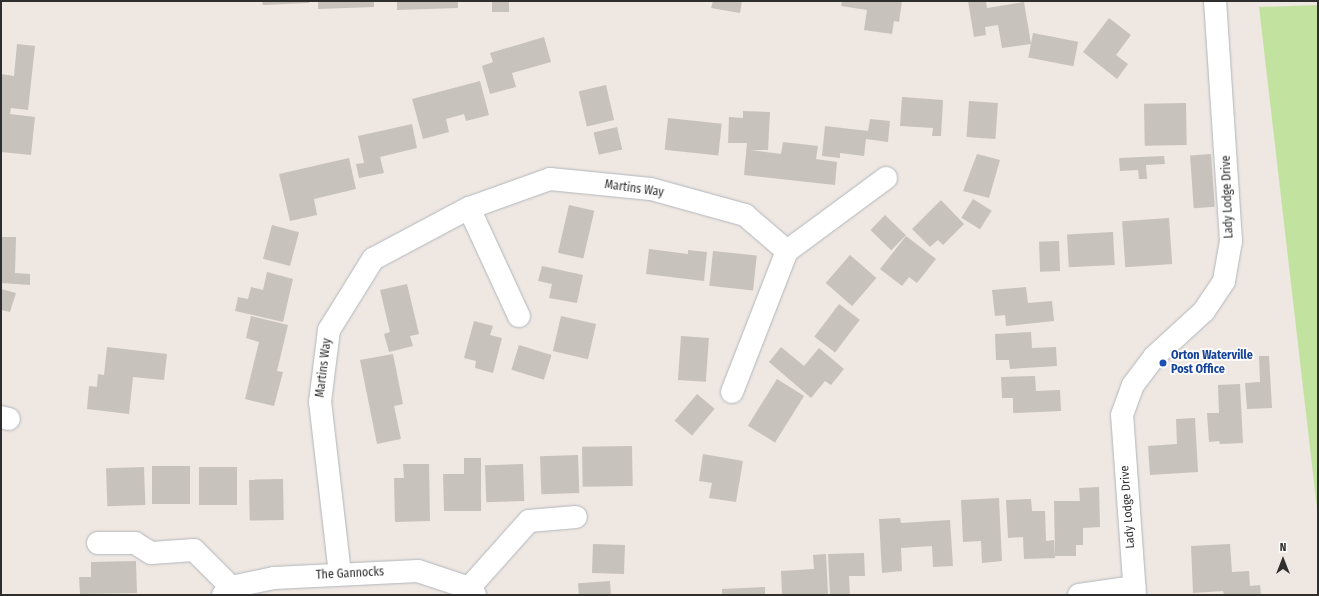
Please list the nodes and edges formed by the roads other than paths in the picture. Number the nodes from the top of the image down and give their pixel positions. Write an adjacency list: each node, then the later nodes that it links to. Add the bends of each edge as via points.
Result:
1 (1216, 1): 12 (street, Lady Lodge Drive, via 1231,241 1224,281 1204,311 1154,357 1141,373 1133,384 1122,415)
2 (886, 178): 4 (street)
3 (469, 208): 4 (street, Martins Way, via 550,179 651,189 745,215); 5 (street); 9 (street, Martins Way, via 373,259 329,330 320,402)
4 (787, 251): 6 (street)
5 (519, 316)
6 (732, 392)
7 (576, 517): 11 (street, via 529,521)
8 (98, 543): 10 (street, via 135,543 151,553 194,550)
9 (340, 574): 10 (street, The Gannocks, via 274,578); 11 (street, The Gannocks, via 418,571)
10 (227, 591)
11 (472, 591)
12 (1135, 591): 13 (street)
13 (1079, 595)

